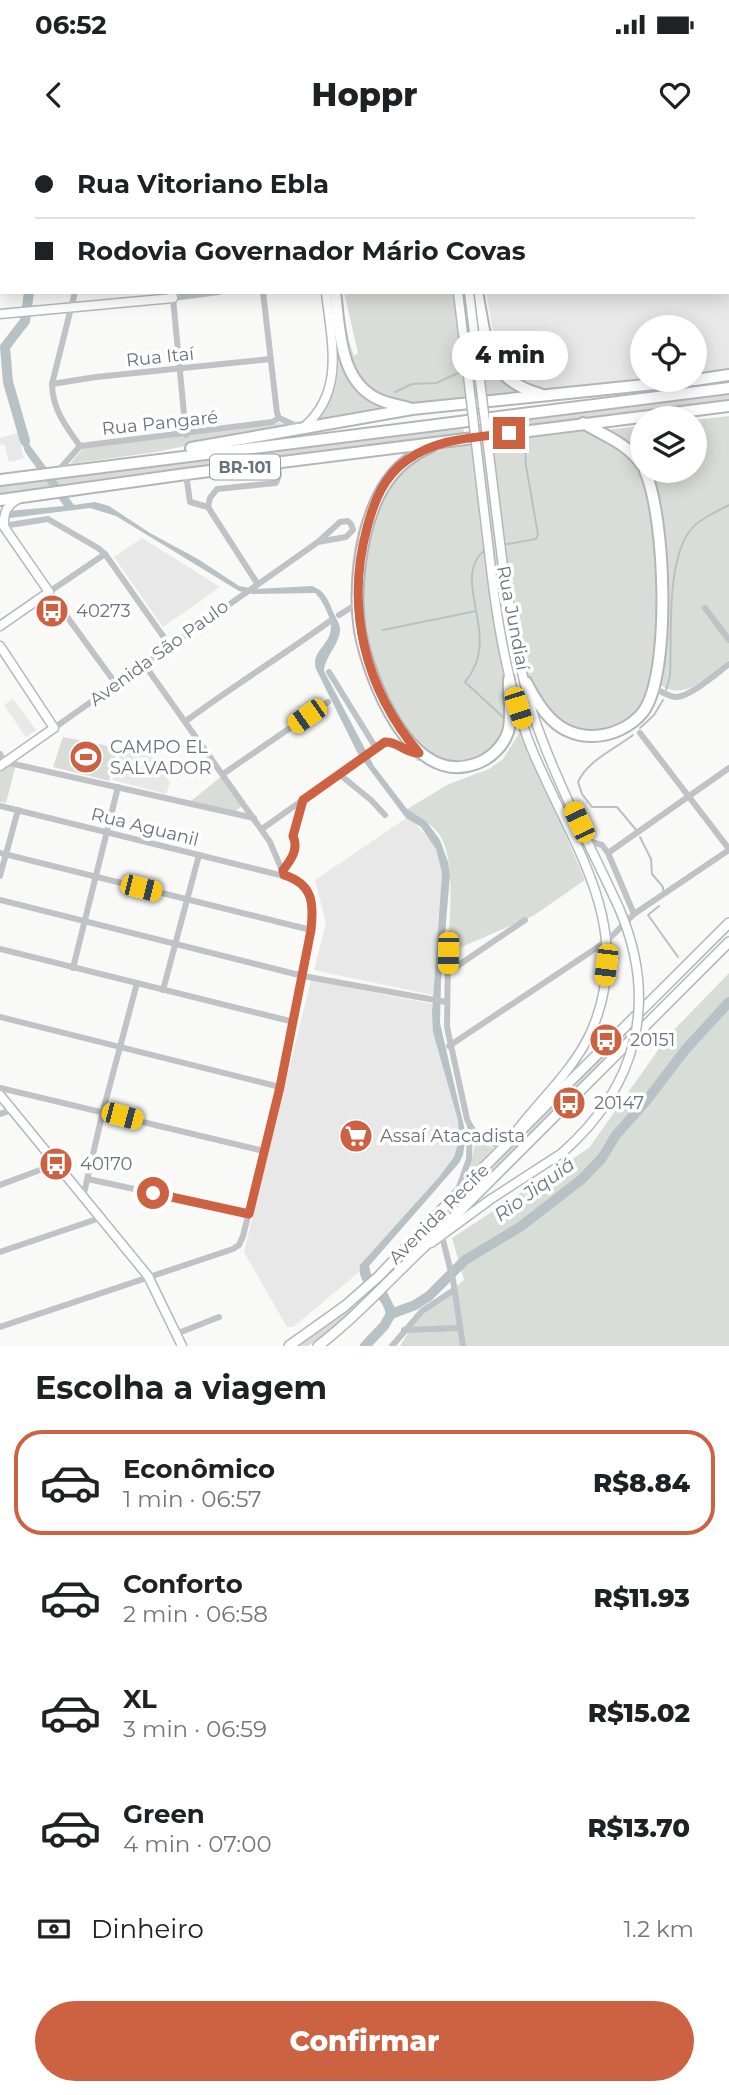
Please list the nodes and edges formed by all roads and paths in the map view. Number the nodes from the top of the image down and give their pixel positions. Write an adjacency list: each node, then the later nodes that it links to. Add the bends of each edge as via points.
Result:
1 (74, 294): 9 (street)
2 (263, 294): 11 (street)
3 (326, 294): 23 (main road, via 331,388 323,407)
4 (335, 294): 20 (highway, via 345,360 354,379 375,398)
5 (458, 294): 53 (main road, Rua Jundiaí, bridge, via 492,577)
6 (469, 294): 54 (main road, Rua Jundiaí, bridge, via 504,575)
7 (477, 294): 18 (highway, via 488,344 502,374 517,386)
8 (173, 295): 9 (main road); 12 (street)
9 (70, 309): 10 (main road); 15 (street)
10 (0, 314)
11 (271, 359): 12 (street, Rua Itaí); 21 (street)
12 (180, 369): 15 (street, Rua Itaí); 24 (street)
13 (729, 375): 14 (highway)
14 (707, 378)
15 (52, 384): 26 (street, Rua Pangaré, via 57,409)
16 (630, 387): 18 (highway)
17 (729, 388): 28 (highway, BR-101)
18 (546, 396): 20 (highway)
19 (729, 406): 22 (highway, BR-101)
20 (412, 409): 23 (highway)
21 (279, 418): 23 (street); 24 (street, Rua Pangaré)
22 (582, 423): 25 (highway, BR-101); 27 (highway)
23 (303, 427): 28 (highway)
24 (186, 435): 26 (street, Rua Pangaré)
25 (445, 441): 29 (highway, BR-101); 42 (highway, via 406,460 383,486 364,542)
26 (80, 446): 30 (street)
27 (630, 451)
28 (130, 462): 30 (highway, BR-101)
29 (278, 463): 31 (highway, BR-101); 36 (street, via 276,483 218,489)
30 (58, 471): 32 (highway, BR-101)
31 (186, 474): 34 (highway, BR-101); 36 (street, via 190,502)
32 (0, 480)
33 (648, 483): 56 (highway, via 662,573 662,624)
34 (22, 496): 35 (highway, BR-101); 37 (main road, via 8,505)
35 (0, 500)
36 (208, 507): 40 (street)
37 (3, 522): 39 (street, via 48,519); 41 (main road)
38 (318, 542): 38 (street, Avenida São Paulo, via 346,537 353,530 351,524 340,522); 40 (street, Avenida São Paulo)
39 (105, 554): 41 (street); 49 (street)
40 (254, 585): 49 (street, Avenida São Paulo)
41 (49, 592): 46 (main road); 55 (street)
42 (358, 604): 44 (street); 62 (highway, via 374,680)
43 (705, 608): 47 (street)
44 (339, 615)
45 (330, 621): 58 (street)
46 (0, 626)
47 (729, 640)
48 (0, 646): 59 (main road)
49 (170, 646): 50 (street, Avenida São Paulo)
50 (144, 664): 55 (street, Avenida São Paulo); 58 (street)
51 (729, 664): 56 (street, via 681,696)
52 (329, 672): 61 (street)
53 (509, 679): 62 (highway, via 509,728 492,755 457,768 439,765); 91 (main road, Rua Jundiaí, via 529,742 601,906)
54 (526, 682): 56 (highway, via 547,717 565,730 590,736 615,732 632,723); 76 (main road, Rua Jundiaí, via 541,736)
55 (116, 684): 59 (street, Avenida São Paulo)
56 (654, 688)
57 (328, 702): 65 (street)
58 (186, 721): 65 (street)
59 (54, 727): 63 (main road, Avenida São Paulo)
60 (640, 733): 68 (street)
61 (373, 750): 62 (street, via 389,741); 66 (street)
62 (419, 753)
63 (2, 761): 67 (street)
64 (729, 768): 68 (street)
65 (223, 774): 73 (street)
66 (339, 774): 69 (street); 72 (street)
67 (118, 787): 73 (street); 75 (street)
68 (690, 796): 77 (street); 78 (street)
69 (303, 800): 74 (street); 81 (street, via 293,836 293,856)
70 (0, 806): 71 (street, Rua Aguanil)
71 (18, 810): 75 (street, Rua Aguanil); 79 (street)
72 (385, 815)
73 (254, 818): 74 (street)
74 (262, 829): 81 (street)
75 (107, 832): 80 (street, Rua Aguanil); 83 (street)
76 (589, 841): 78 (street, via 602,845); 122 (main road, Rua Jundiaí, bridge, via 633,945 639,976 639,1010 623,1076 607,1105 562,1153)
77 (729, 850): 86 (street)
78 (608, 853): 86 (street)
79 (3, 854): 82 (street); 83 (street)
80 (199, 855): 81 (street, Rua Aguanil); 85 (street)
81 (283, 873): 90 (street, via 308,893 313,909)
82 (0, 876)
83 (97, 877): 85 (street); 88 (street)
84 (0, 900): 88 (street)
85 (188, 900): 90 (street); 93 (street)
86 (634, 914): 91 (street)
87 (525, 920): 97 (street)
88 (85, 921): 93 (street); 96 (street)
89 (729, 923): 113 (main road, Avenida Recife)
90 (311, 930): 98 (street)
91 (607, 941): 104 (street); 113 (main road, Rua Jundiaí, via 603,989 592,1030 567,1071)
92 (729, 942): 123 (main road, Avenida Recife)
93 (176, 944): 98 (street); 100 (street)
94 (0, 949): 96 (street)
95 (448, 953): 97 (street)
96 (73, 968): 99 (street)
97 (447, 973): 101 (street)
98 (303, 975): 101 (street); 103 (street)
99 (137, 983): 100 (street); 105 (street)
100 (163, 990): 103 (street)
101 (444, 1001): 104 (street)
102 (0, 1017): 105 (street)
103 (294, 1022): 106 (street)
104 (449, 1046): 112 (street)
105 (120, 1047): 106 (street); 110 (street)
106 (280, 1087): 114 (street)
107 (0, 1088): 110 (street)
108 (0, 1095): 109 (main road)
109 (12, 1111): 111 (street); 115 (main road)
110 (103, 1111): 114 (street); 116 (street)
111 (0, 1114)
112 (470, 1127): 113 (street, via 487,1141); 119 (street, via 469,1159)
113 (506, 1146): 119 (main road, Avenida Recife)
114 (264, 1151): 120 (street)
115 (56, 1164): 117 (street); 118 (main road)
116 (88, 1179): 118 (street); 120 (street)
117 (0, 1185)
118 (83, 1197): 121 (main road)
119 (452, 1199): 126 (main road, Avenida Recife)
120 (249, 1214): 125 (street, via 242,1241 233,1249)
121 (100, 1218): 124 (street); 125 (main road)
122 (442, 1237): 123 (main road, Rua Jundiaí); 127 (street)
123 (425, 1246): 126 (main road, Avenida Recife)
124 (0, 1252)
125 (148, 1276): 130 (street); 133 (main road)
126 (382, 1280): 128 (main road, Avenida Recife)
127 (454, 1290): 131 (street); 132 (street, via 422,1311)
128 (368, 1293): 135 (main road, Avenida Recife); 136 (main road, Avenida Recife, via 350,1321)
129 (219, 1317): 133 (street)
130 (0, 1327)
131 (460, 1328): 132 (street); 138 (street)
132 (404, 1330): 137 (street)
133 (176, 1334): 134 (main road)
134 (182, 1346)
135 (289, 1346)
136 (318, 1346)
137 (392, 1346)
138 (463, 1346)

